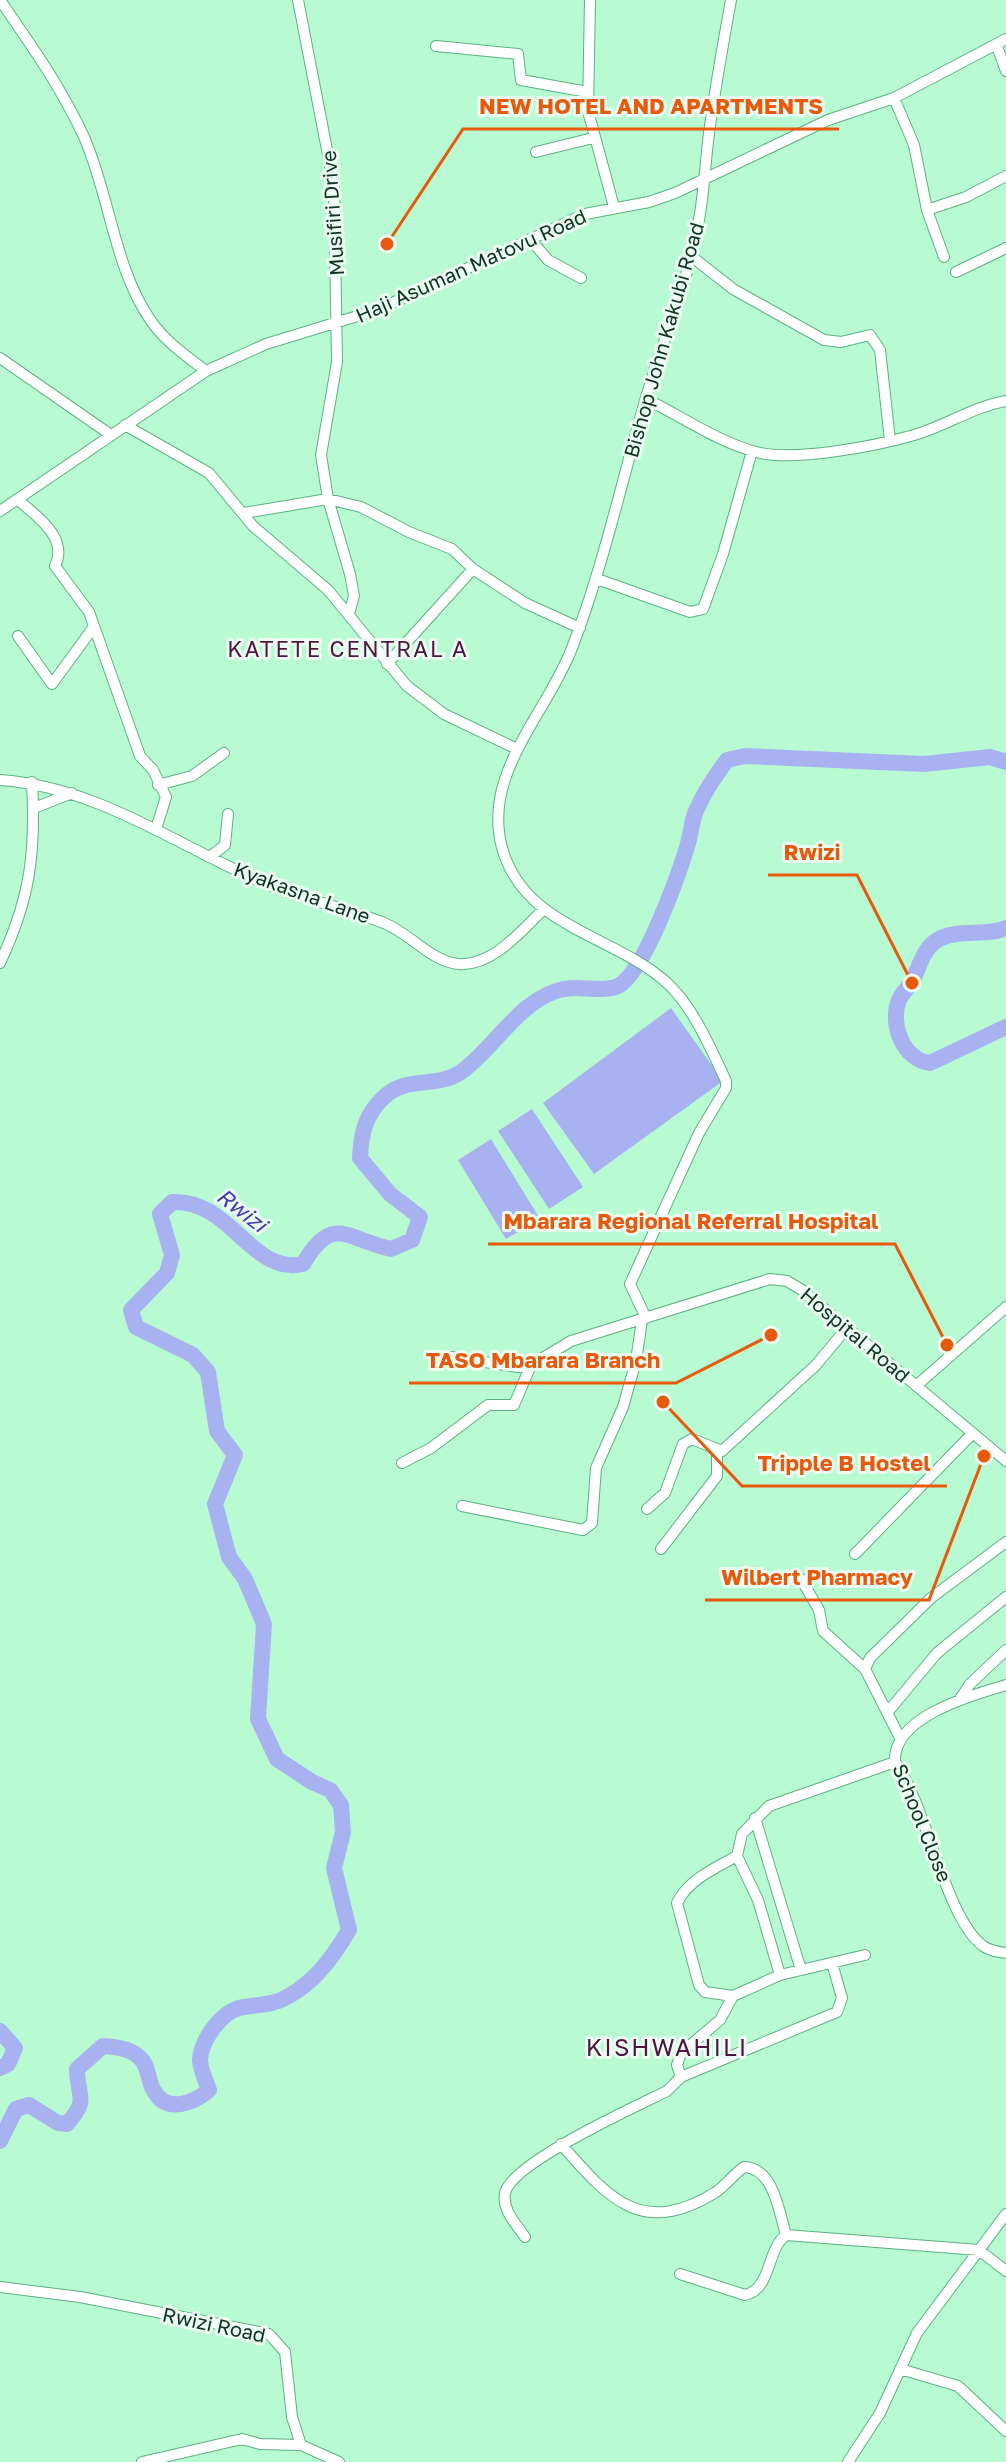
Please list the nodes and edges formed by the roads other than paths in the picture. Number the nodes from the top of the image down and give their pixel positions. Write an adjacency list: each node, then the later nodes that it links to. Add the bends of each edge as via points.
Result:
1 (0, 0): 24 (street, via 59,86 84,138 105,189 136,297 153,324)
2 (298, 0): 22 (street, Musifiri Drive, via 334,186)
3 (590, 0): 8 (street)
4 (731, 0): 13 (street, Bishop John Kakubi Road)
5 (1002, 43): 7 (street); 9 (street, Haji Asuman Matovu Road)
6 (436, 46): 8 (street, via 518,54 521,80)
7 (1006, 71)
8 (588, 92): 10 (street)
9 (894, 98): 13 (street, Haji Asuman Matovu Road, via 828,120); 15 (street, via 914,145)
10 (593, 138): 11 (street); 14 (street)
11 (536, 152)
12 (1006, 176): 15 (street)
13 (705, 178): 14 (street, Haji Asuman Matovu Road, via 649,202); 18 (street, Bishop John Kakubi Road)
14 (614, 207): 16 (street, Haji Asuman Matovu Road)
15 (927, 210): 19 (street)
16 (530, 239): 21 (street, via 548,260); 22 (street, Haji Asuman Matovu Road)
17 (1006, 248): 20 (street)
18 (691, 256): 25 (street, Bishop John Kakubi Road); 29 (street, via 733,289 824,340 875,338)
19 (944, 257)
20 (956, 272)
21 (581, 278)
22 (337, 324): 24 (street, Haji Asuman Matovu Road, via 256,348); 32 (street, Musifiri Drive, via 337,362 321,455)
23 (0, 358): 28 (street)
24 (206, 371): 27 (street, Haji Asuman Matovu Road)
25 (646, 399): 30 (street); 36 (street, Bishop John Kakubi Road)
26 (1006, 401): 29 (street)
27 (125, 425): 28 (street, Haji Asuman Matovu Road); 34 (street, via 209,473)
28 (111, 435): 31 (street, Haji Asuman Matovu Road)
29 (890, 440): 30 (street, via 801,455)
30 (752, 451): 36 (street, via 703,609 690,612)
31 (17, 499): 33 (street, Haji Asuman Matovu Road); 38 (street, via 53,532 59,558 55,566 89,612)
32 (328, 499): 34 (street); 35 (street, via 361,507 452,549); 37 (street, Musifiri Drive, via 350,574 354,596)
33 (0, 511)
34 (244, 513): 37 (street)
35 (473, 569): 39 (street, via 525,603); 41 (street)
36 (597, 579): 39 (street, Bishop John Kakubi Road)
37 (349, 614): 41 (street)
38 (93, 628): 40 (street, via 52,684); 46 (street, via 140,756)
39 (580, 628): 42 (street, Bishop John Kakubi Road, via 561,676)
40 (18, 636)
41 (387, 664): 42 (street, via 444,714)
42 (517, 749): 52 (street, Bishop John Kakubi Road, via 498,797 500,833 515,876)
43 (224, 753): 46 (street, via 192,776)
44 (0, 780): 45 (street, Kyakasna Lane)
45 (32, 782): 47 (street, Kyakasna Lane); 48 (street)
46 (158, 785): 50 (street, via 166,797)
47 (72, 793): 48 (street); 50 (street, Kyakasna Lane)
48 (34, 808): 53 (street, via 26,903)
49 (228, 814): 51 (street, via 225,845)
50 (156, 829): 51 (street, Kyakasna Lane)
51 (211, 856): 52 (street, Kyakasna Lane, via 266,884 385,923 439,958 458,964 492,955)
52 (543, 910): 55 (street, via 665,980 687,1008 726,1088 699,1133 632,1276 632,1294)
53 (0, 963)
54 (1006, 1307): 59 (street)
55 (644, 1319): 56 (street, Hospital Road, via 770,1279 802,1290); 58 (street, Hospital Road, via 571,1341); 64 (street, via 623,1407 596,1468 592,1523 583,1530)
56 (846, 1329): 59 (street, Hospital Road); 61 (street, via 816,1365)
57 (451, 1357): 58 (street)
58 (531, 1365): 63 (street, via 514,1405 488,1405)
59 (916, 1386): 60 (street, Hospital Road)
60 (973, 1433): 62 (street, Hospital Road); 68 (street)
61 (717, 1451): 65 (street, via 692,1439 683,1444 665,1493); 67 (street, via 717,1476)
62 (1006, 1461)
63 (402, 1463)
64 (462, 1506)
65 (647, 1509)
66 (1006, 1542): 72 (street, via 931,1598)
67 (661, 1549)
68 (855, 1554)
69 (801, 1579): 72 (street, via 819,1610 823,1631)
70 (1006, 1597): 75 (street, via 937,1653)
71 (1006, 1650): 74 (street)
72 (865, 1669): 75 (street)
73 (1006, 1685): 74 (street, School Close)
74 (960, 1699): 76 (street, School Close)
75 (887, 1713): 76 (street)
76 (900, 1738): 77 (street, School Close)
77 (895, 1762): 78 (street, via 769,1806); 80 (street, School Close, via 966,1927 981,1944)
78 (755, 1818): 79 (street, via 742,1834); 83 (street)
79 (737, 1856): 84 (street, via 758,1900); 85 (street, via 694,1882 677,1903 699,1985 705,1992)
80 (1006, 1953)
81 (865, 1955): 82 (street)
82 (832, 1963): 83 (street); 86 (street, via 842,1998 837,2012)
83 (801, 1970): 84 (street)
84 (780, 1975): 85 (street)
85 (733, 1996): 86 (street, via 720,2020 681,2053)
86 (681, 2077): 87 (street, via 667,2091)
87 (561, 2144): 89 (street, via 612,2198 655,2214 671,2213 718,2191 744,2167 759,2170 768,2179); 90 (street, via 505,2189 508,2213)
88 (1006, 2214): 91 (street)
89 (786, 2235): 91 (street); 93 (street, via 753,2293)
90 (525, 2237)
91 (979, 2250): 92 (street); 95 (street, via 917,2333)
92 (1006, 2271)
93 (680, 2274)
94 (0, 2287): 97 (street, Rwizi Road, via 269,2334 285,2352 292,2417)
95 (900, 2369): 96 (street, via 958,2386); 100 (street, via 880,2413)
96 (1006, 2431)
97 (301, 2445): 98 (street, via 242,2439); 99 (street)
98 (142, 2462)
99 (339, 2462)
100 (848, 2462)

